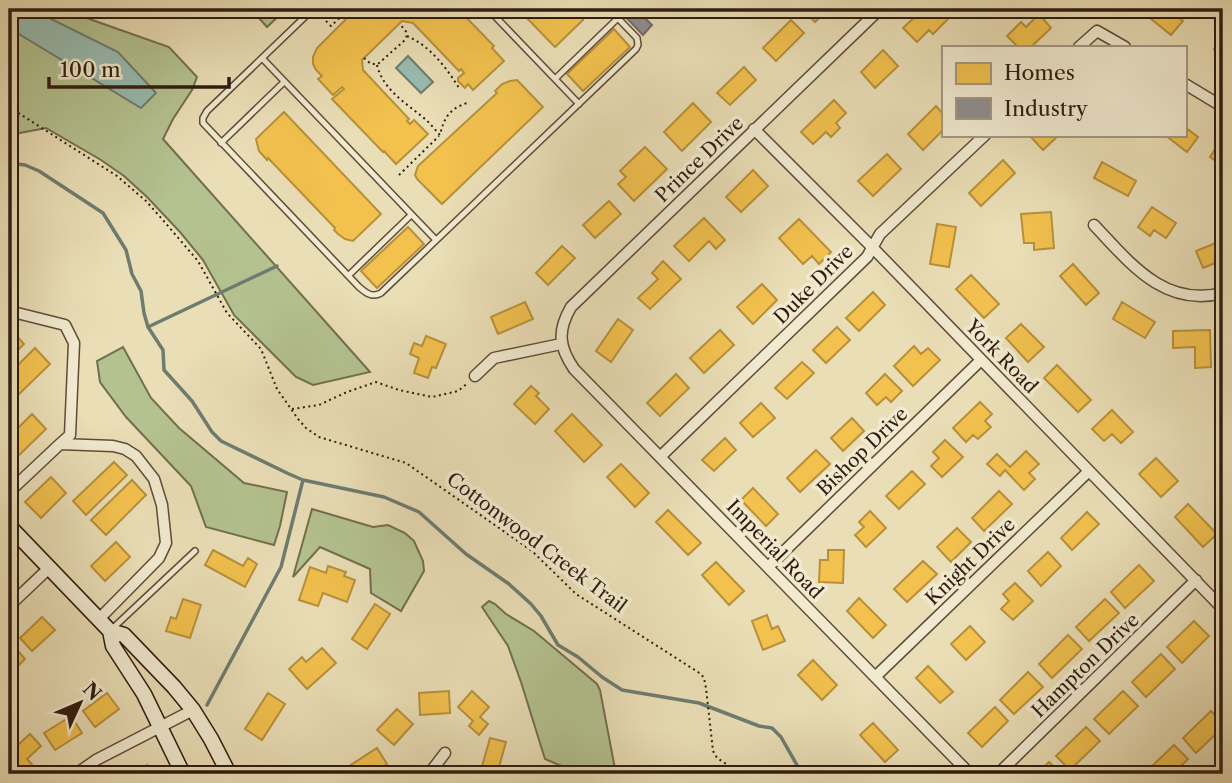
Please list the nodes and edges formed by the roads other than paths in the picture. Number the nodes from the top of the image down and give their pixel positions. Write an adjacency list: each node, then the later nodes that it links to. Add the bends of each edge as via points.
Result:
1 (313, 9): 8 (lane)
2 (488, 9): 9 (lane)
3 (609, 9): 5 (lane)
4 (880, 9): 14 (street, Prince Drive)
5 (618, 18): 9 (lane); 12 (lane, via 637,38 638,48)
6 (1080, 46): 7 (street, via 1097,31)
7 (1123, 46)
8 (262, 58): 10 (lane); 16 (lane, via 204,115 204,125)
9 (555, 79): 12 (lane)
10 (285, 82): 16 (lane); 17 (lane)
11 (1186, 85): 13 (street)
12 (579, 104): 19 (lane)
13 (1223, 107)
14 (754, 129): 20 (street, York Road); 24 (street, Prince Drive, via 571,307)
15 (984, 136): 20 (street, Duke Drive, via 880,234)
16 (221, 143): 21 (lane)
17 (411, 215): 19 (lane); 21 (lane)
18 (1094, 225): 22 (street, via 1168,291)
19 (436, 240): 21 (lane, via 377,295 366,293)
20 (872, 247): 25 (street, York Road); 28 (street, Duke Drive, via 867,257)
21 (349, 275)
22 (1223, 293)
23 (9, 311): 27 (street, via 65,325 74,343 71,435)
24 (561, 344): 26 (street, via 494,358); 28 (street, Imperial Road, via 575,369)
25 (981, 360): 29 (street, York Road); 33 (street, Bishop Drive)
26 (475, 376)
27 (60, 444): 30 (street); 38 (street, via 125,449 154,479 162,505 166,543 159,558)
28 (661, 456): 33 (street, Imperial Road)
29 (1089, 471): 35 (street, York Road); 40 (street, Knight Drive)
30 (9, 492)
31 (9, 526): 34 (main road)
32 (195, 551): 39 (lane)
33 (768, 567): 40 (street, Imperial Road)
34 (49, 568): 36 (street); 38 (main road)
35 (1196, 580): 37 (street, York Road); 50 (street, Hampton Drive)
36 (9, 606)
37 (1223, 609)
38 (99, 619): 39 (main road)
39 (110, 631): 41 (main road, via 124,635); 42 (main road, via 113,646)
40 (875, 677): 49 (street, Imperial Road)
41 (192, 710): 42 (street); 47 (main road)
42 (160, 727): 45 (street); 46 (main road)
43 (445, 753): 48 (street)
44 (1223, 766): 51 (street)
45 (76, 774)
46 (183, 774)
47 (229, 774)
48 (429, 774)
49 (970, 774)
50 (998, 774)
51 (1215, 774)

